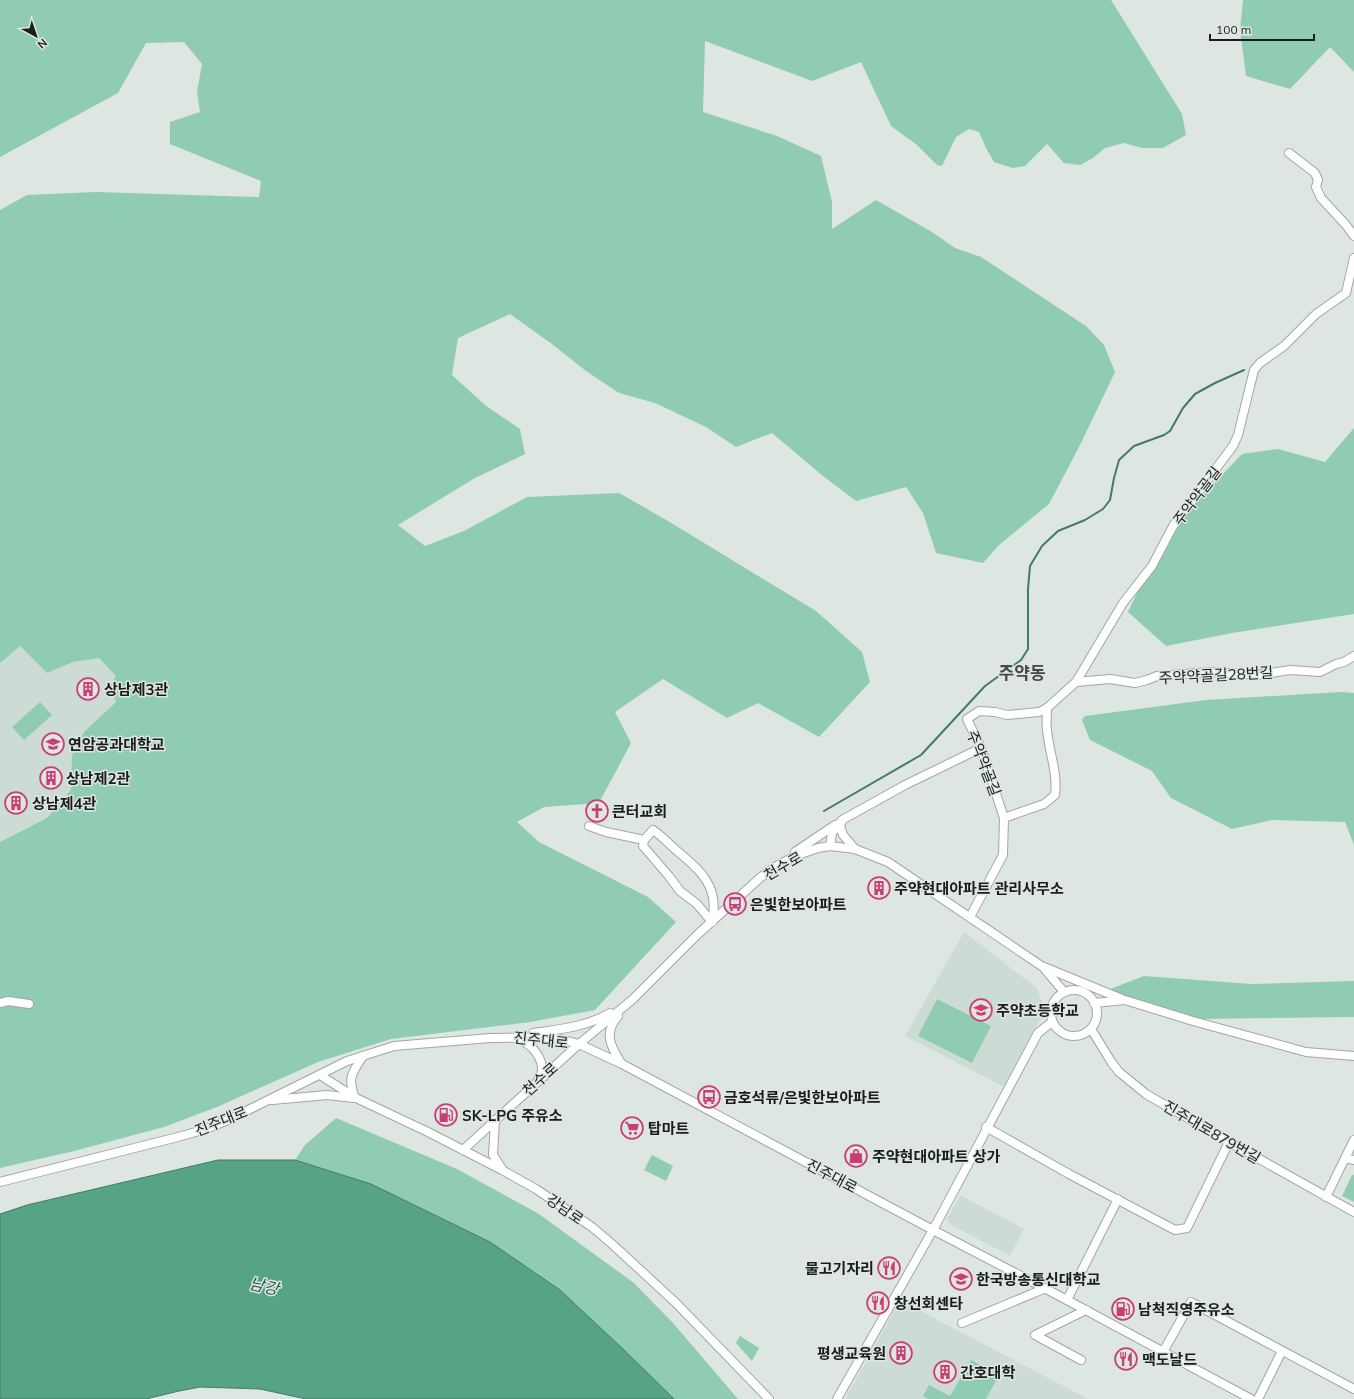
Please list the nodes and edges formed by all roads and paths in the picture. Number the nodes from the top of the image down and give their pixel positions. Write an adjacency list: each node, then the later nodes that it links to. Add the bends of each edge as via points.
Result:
1 (1289, 152): 2 (street, via 1315,173 1318,180 1316,187 1321,198)
2 (1354, 236)
3 (1354, 258): 5 (street, 주약약골길, via 1346,293 1316,314 1284,346 1254,370 1233,446 1173,526 1152,566 1123,603)
4 (1354, 656): 5 (street, 주약약골길28번길, via 1320,672 1290,670 1258,675 1212,672 1157,676 1135,683 1110,679)
5 (1076, 682): 6 (street, 주약약골길)
6 (1047, 708): 7 (street, 주약약골길, via 1039,712 1007,715 979,711 967,719); 8 (street, via 1046,729 1057,785 1056,795 1044,804)
7 (981, 748): 8 (street, 주약약골길); 9 (street, via 905,785)
8 (1004, 818): 15 (street, 주약약골길, via 1003,855)
9 (842, 820): 12 (street, via 832,832); 13 (street, via 840,826 843,835); 14 (street)
10 (589, 826): 11 (street)
11 (644, 840): 16 (street, via 643,846 680,891 697,904); 16 (street, via 653,830 705,877 715,909)
12 (830, 846): 13 (street, 천수로); 14 (street, 천수로, via 786,860)
13 (855, 849): 15 (street, 천수로, via 888,862)
14 (761, 877): 16 (street, 천수로)
15 (970, 917): 17 (street, 천수로)
16 (712, 922): 19 (street, 천수로)
17 (1043, 967): 18 (street, 천수로); 20 (street)
18 (1064, 992): 22 (street, via 1078,990 1090,997); 24 (street, via 1053,1002 1050,1016)
19 (633, 999): 26 (street, via 590,1023); 27 (street, 천수로); 30 (street, via 612,1022 610,1032 613,1051)
20 (1125, 1000): 22 (street); 29 (street, via 1306,1052)
21 (0, 1003): 23 (street, via 8,1001)
22 (1094, 1003): 25 (street, via 1097,1010)
23 (29, 1004)
24 (1052, 1022): 25 (street, via 1055,1028 1066,1035 1079,1036); 36 (street, via 1038,1033)
25 (1091, 1029): 38 (street, 진주대로879번길, via 1112,1063 1130,1082 1162,1104)
26 (507, 1037): 27 (street, 진주대로, via 546,1037); 28 (street, 진주대로, via 394,1046); 32 (street, via 529,1044 536,1052 542,1068)
27 (579, 1044): 30 (street, 진주대로); 32 (street, 천수로)
28 (363, 1056): 31 (street, 진주대로); 33 (street, via 350,1076 351,1088)
29 (1354, 1056)
30 (622, 1064): 47 (street, 진주대로)
31 (320, 1074): 33 (street, 강남로); 34 (street, 진주대로)
32 (537, 1083): 35 (street, 천수로)
33 (356, 1098): 34 (street, via 327,1095); 39 (street, 강남로)
34 (267, 1100): 43 (street, 진주대로, via 203,1130)
35 (495, 1120): 39 (street, 천수로); 42 (street, via 493,1155)
36 (986, 1127): 45 (street); 47 (street)
37 (1354, 1140): 40 (street)
38 (1229, 1142): 44 (street, 진주대로879번길); 45 (street, via 1187,1228 1175,1230)
39 (463, 1150): 42 (street, 강남로)
40 (1345, 1158): 41 (street); 44 (street)
41 (1354, 1160)
42 (502, 1170): 56 (street, 강남로, via 557,1203 612,1244 698,1325)
43 (0, 1182)
44 (1326, 1197): 46 (street, 진주대로879번길)
45 (1118, 1199): 49 (street)
46 (1354, 1212)
47 (933, 1230): 48 (street, 진주대로); 57 (street)
48 (1046, 1288): 49 (street, 진주대로); 51 (street)
49 (1067, 1300): 50 (street, 진주대로)
50 (1086, 1310): 53 (street, 진주대로); 54 (street, via 1035,1335)
51 (962, 1323)
52 (1282, 1351): 53 (street, via 1191,1302); 55 (street); 59 (street)
53 (1163, 1352): 58 (street, 진주대로)
54 (1081, 1360)
55 (1354, 1389)
56 (770, 1399)
57 (837, 1399)
58 (1251, 1399)
59 (1258, 1399)

